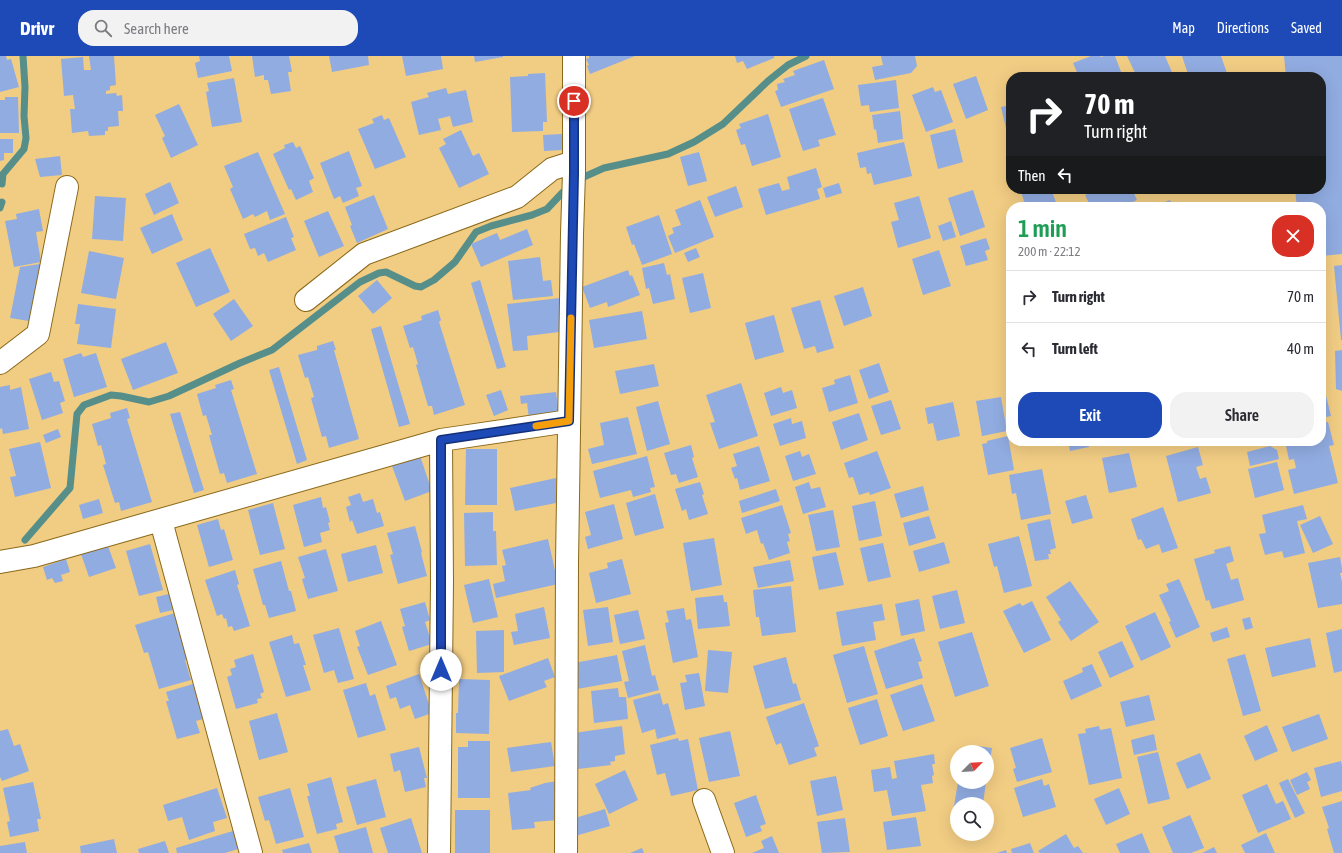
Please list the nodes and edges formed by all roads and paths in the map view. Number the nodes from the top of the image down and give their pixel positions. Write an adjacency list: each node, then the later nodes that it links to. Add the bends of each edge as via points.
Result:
1 (574, 56): 2 (street)
2 (574, 168): 4 (street, via 552,169 517,197 364,254); 6 (street)
3 (67, 187): 5 (street, via 38,334)
4 (306, 300)
5 (0, 363)
6 (569, 421): 7 (street); 13 (street)
7 (441, 440): 8 (street); 12 (street)
8 (161, 521): 9 (street, via 34,556); 11 (street)
9 (0, 562)
10 (704, 800): 14 (street)
11 (251, 853)
12 (439, 853)
13 (566, 853)
14 (723, 853)

